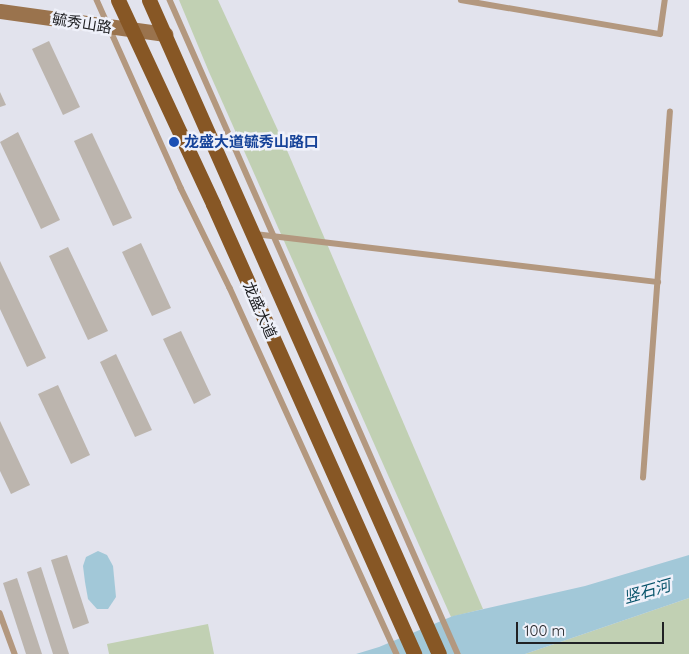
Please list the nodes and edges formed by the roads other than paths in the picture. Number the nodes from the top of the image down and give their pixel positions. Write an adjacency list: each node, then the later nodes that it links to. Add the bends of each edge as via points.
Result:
1 (97, 0): 8 (lane)
2 (118, 0): 9 (main road, 龙盛大道)
3 (149, 0): 10 (main road, 龙盛大道)
4 (170, 0): 20 (lane)
5 (461, 0): 6 (lane, via 660,34)
6 (665, 0)
7 (0, 11): 8 (street, 毓秀山路)
8 (110, 28): 9 (street, 毓秀山路); 17 (lane)
9 (132, 30): 10 (street, 毓秀山路); 18 (main road, 龙盛大道)
10 (165, 34): 12 (main road, 龙盛大道)
11 (670, 112): 13 (lane)
12 (252, 234): 13 (lane); 19 (main road, 龙盛大道)
13 (658, 282): 14 (lane)
14 (643, 478)
15 (0, 613): 16 (lane)
16 (15, 654)
17 (397, 654)
18 (414, 654)
19 (439, 654)
20 (458, 654)

